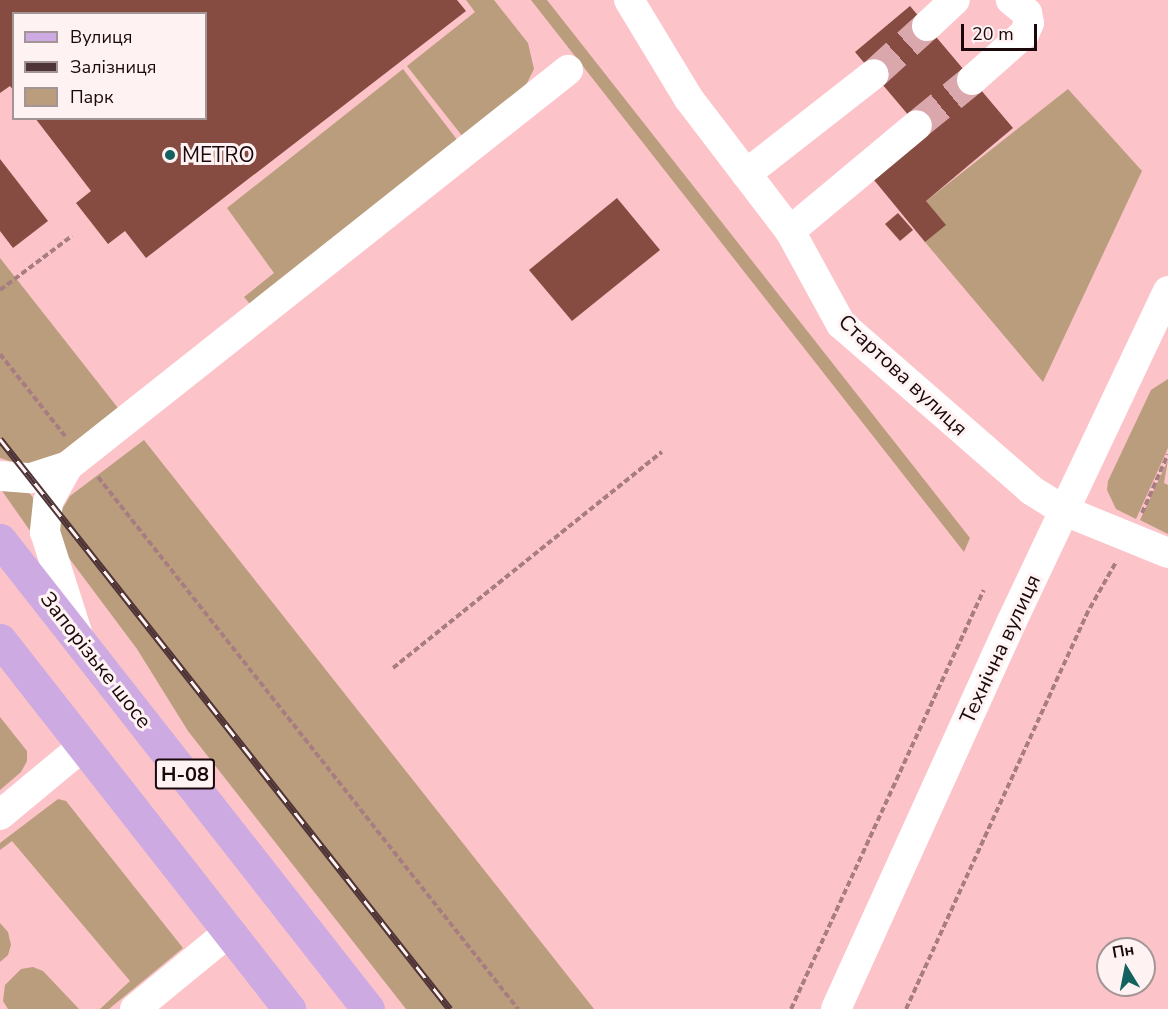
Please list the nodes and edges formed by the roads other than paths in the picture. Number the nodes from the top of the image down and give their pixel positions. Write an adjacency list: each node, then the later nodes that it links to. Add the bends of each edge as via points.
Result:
1 (629, 0): 9 (street, Стартова вулиця, via 689,99)
2 (955, 0): 4 (street)
3 (1011, 0): 7 (street, via 1027,13 1029,23 1024,34)
4 (927, 26)
5 (568, 70): 12 (street)
6 (874, 74): 9 (street)
7 (972, 80)
8 (917, 125): 10 (street)
9 (746, 174): 10 (street, Стартова вулиця)
10 (790, 231): 14 (street, Стартова вулиця, via 841,324 1031,490)
11 (1168, 291): 14 (street, Технічна вулиця)
12 (74, 461): 13 (street, via 31,478); 17 (street, via 48,502 45,532)
13 (0, 476)
14 (1065, 511): 16 (street, Стартова вулиця); 25 (street, Технічна вулиця)
15 (0, 540): 17 (main road, Запорізьке шосе / Н-08)
16 (1168, 553)
17 (80, 638): 24 (main road, Запорізьке шосе / Н-08)
18 (0, 640): 19 (main road, Н-08)
19 (83, 746): 20 (street); 21 (main road, Н-08)
20 (0, 814)
21 (229, 932): 22 (street); 23 (main road, Н-08)
22 (135, 1009)
23 (289, 1009)
24 (368, 1009)
25 (836, 1009)

